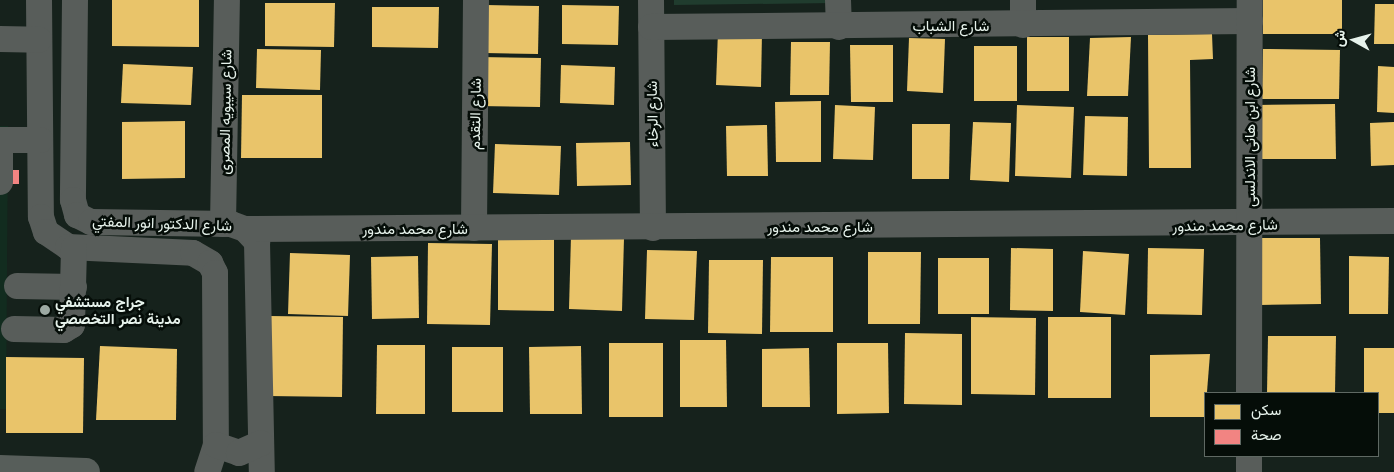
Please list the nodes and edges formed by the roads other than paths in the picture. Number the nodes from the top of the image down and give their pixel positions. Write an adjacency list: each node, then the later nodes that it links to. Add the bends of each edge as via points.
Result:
1 (39, 0): 12 (street, شارع الدكتور انور المفتي)
2 (75, 0): 17 (street, شارع الدكتور انور المفتي, via 73,200 77,215 91,222)
3 (227, 0): 17 (street, شارع سيبويه المصرى)
4 (476, 0): 18 (street, شارع التقدم)
5 (651, 0): 9 (street, شارع الرخاء)
6 (838, 0): 10 (street)
7 (1250, 11): 8 (street, شارع الشباب); 16 (street, شارع ابن هانى الاندلسى)
8 (1023, 13): 10 (street, شارع الشباب)
9 (651, 27): 10 (street, شارع الشباب); 19 (street, شارع الرخاء)
10 (838, 27)
11 (0, 39): 12 (street)
12 (39, 40): 13 (street, شارع الدكتور انور المفتي)
13 (40, 140): 14 (street, via 0,140); 20 (street, شارع الدكتور انور المفتي, via 42,225 58,244)
14 (0, 182)
15 (1394, 221): 16 (street, شارع محمد مندور)
16 (1249, 225): 19 (street, شارع محمد مندور); 24 (street, شارع ابن هانى الاندلسى)
17 (234, 227): 18 (street, شارع محمد مندور); 25 (street, شارع الدكتور انور المفتي, via 260,251)
18 (474, 228): 19 (street, شارع محمد مندور)
19 (653, 228)
20 (74, 248): 22 (street); 26 (street, شارع الدكتور انور المفتي, via 183,252 210,263 216,284)
21 (17, 286): 22 (street)
22 (74, 287): 23 (street, via 74,321 68,329)
23 (14, 329)
24 (1249, 392)
25 (261, 443): 26 (street, via 239,452); 31 (street, شارع الدكتور انور المفتي)
26 (216, 445): 30 (street, شارع الدكتور انور المفتي)
27 (1249, 457): 32 (street)
28 (0, 469): 29 (main road)
29 (86, 472)
30 (207, 472)
31 (262, 472)
32 (1249, 472)

